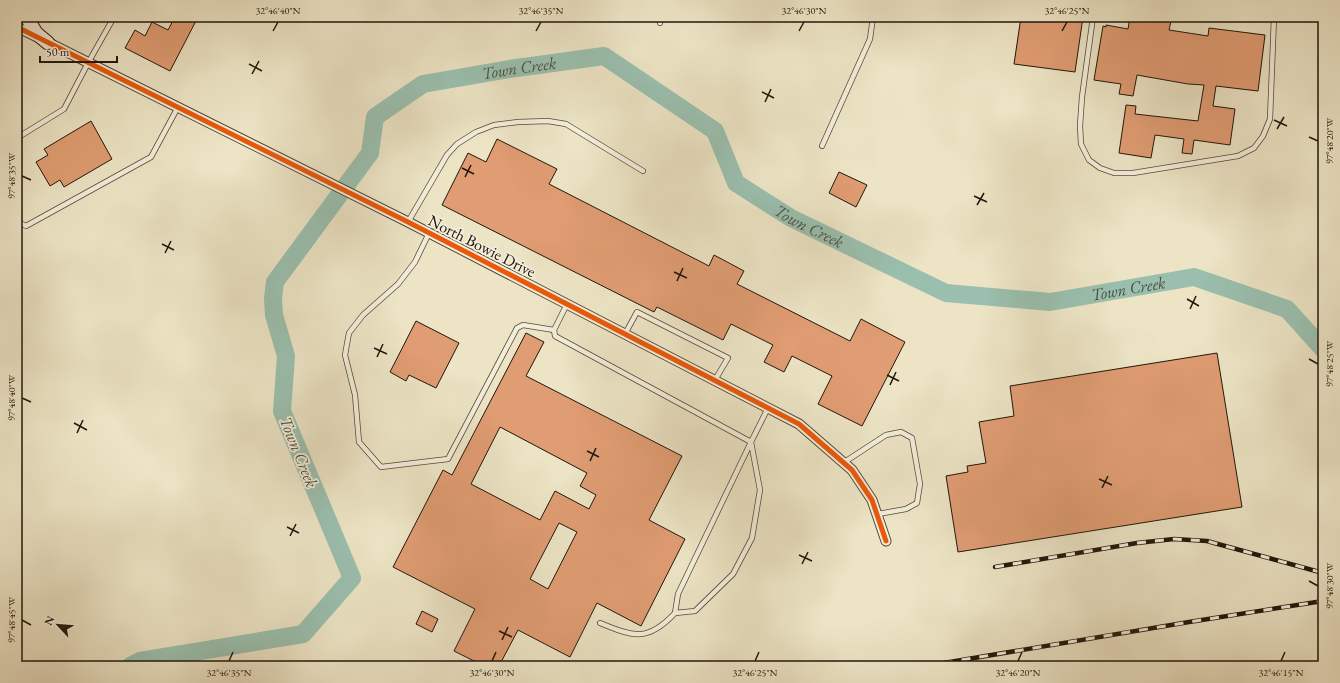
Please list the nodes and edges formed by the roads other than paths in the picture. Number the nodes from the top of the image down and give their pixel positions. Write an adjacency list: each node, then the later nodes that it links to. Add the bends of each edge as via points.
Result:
1 (30, 17): 9 (main road, via 29,21 36,33)
2 (114, 17): 10 (lane)
3 (659, 17): 7 (lane)
4 (873, 17): 13 (lane, via 870,39)
5 (1093, 17): 6 (lane, via 1082,97 1081,144 1090,160 1100,168 1114,173 1220,160 1238,156 1254,148 1263,136 1270,119)
6 (1274, 17)
7 (660, 23)
8 (17, 27): 9 (street, North Bowie Drive)
9 (48, 42): 10 (street, North Bowie Drive)
10 (88, 63): 11 (street, North Bowie Drive); 12 (lane, via 64,109)
11 (178, 107): 15 (lane, via 151,157 26,226); 16 (street, North Bowie Drive)
12 (17, 138)
13 (822, 146)
14 (643, 171): 16 (lane, via 566,124 548,121 494,125 476,132 447,155)
15 (17, 221)
16 (408, 222): 17 (street, North Bowie Drive)
17 (430, 233): 18 (street, North Bowie Drive); 19 (lane, via 415,262 398,284 363,315 349,333 345,355 356,395 359,442 381,467 448,459 516,328 523,325)
18 (567, 304): 19 (lane); 20 (street, North Bowie Drive)
19 (554, 330): 23 (lane, via 555,336)
20 (625, 334): 21 (street, North Bowie Drive); 21 (lane, via 637,312 728,358)
21 (715, 380): 22 (street, North Bowie Drive)
22 (768, 408): 23 (lane); 24 (street, North Bowie Drive, via 799,424)
23 (751, 442): 27 (lane, via 678,594); 27 (lane, via 760,490 752,538 732,574 695,611)
24 (844, 463): 25 (street, North Bowie Drive, via 852,470 872,500); 25 (lane, via 886,434 901,432 912,438 920,484 916,503 906,509)
25 (878, 514): 26 (street, North Bowie Drive)
26 (886, 542)
27 (675, 613): 28 (lane, via 665,624 651,632 637,634 624,633)
28 (600, 623)

